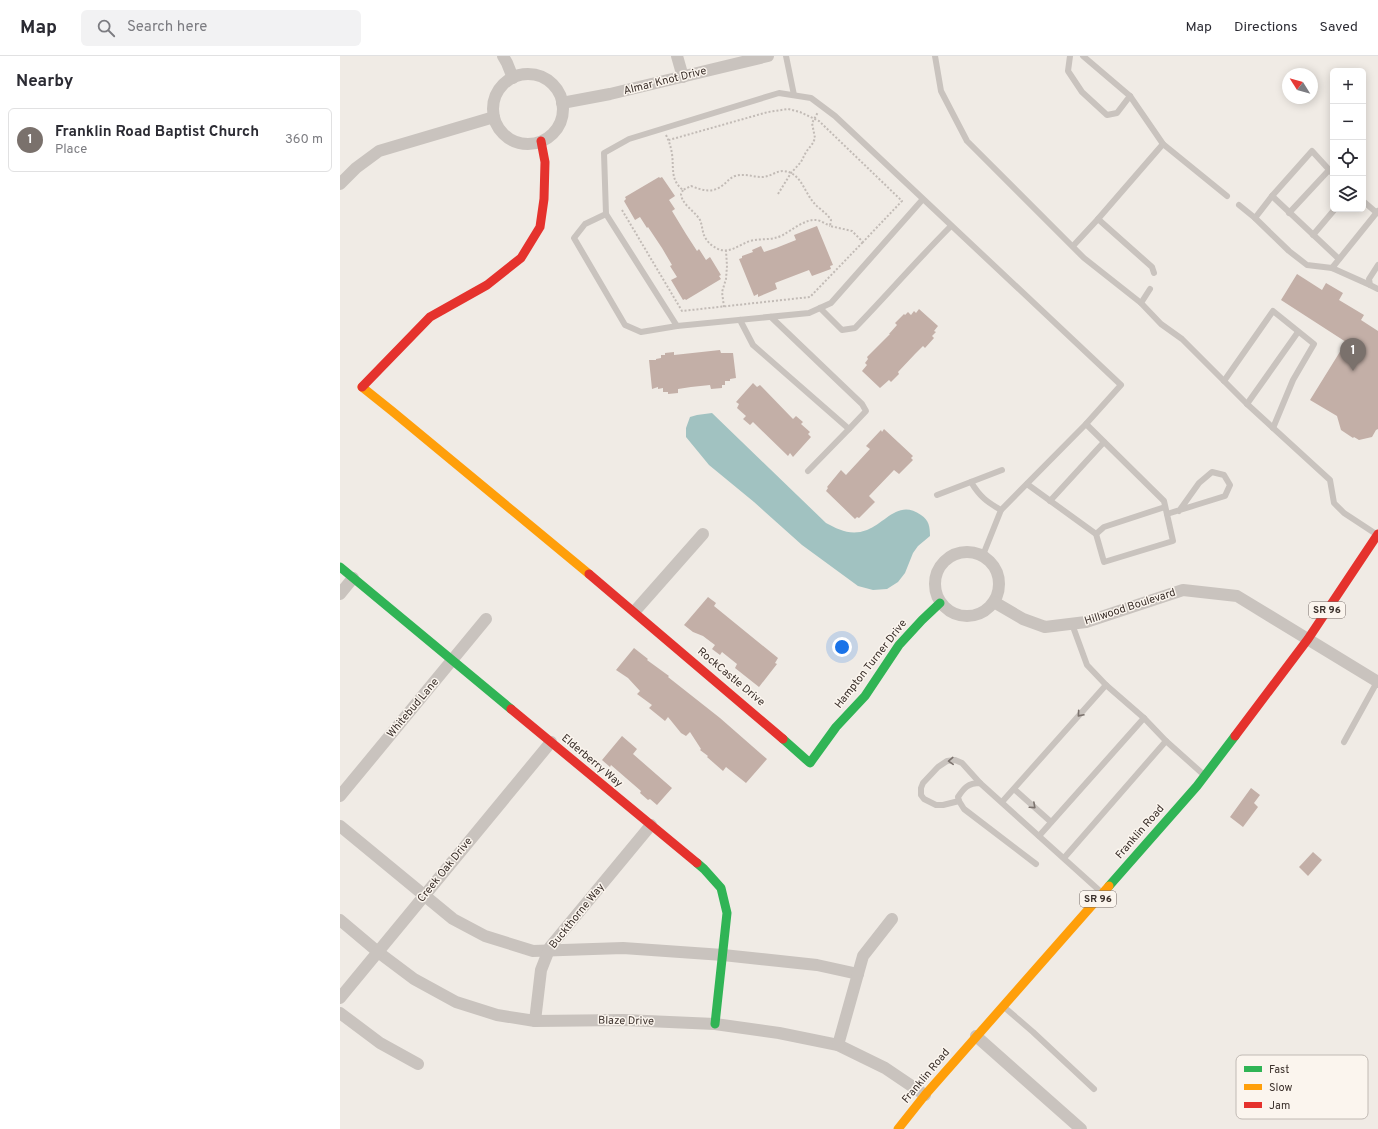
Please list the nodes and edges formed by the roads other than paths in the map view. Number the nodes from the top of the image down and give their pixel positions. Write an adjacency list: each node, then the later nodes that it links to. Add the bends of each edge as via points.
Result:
1 (503, 56): 9 (street)
2 (677, 56): 8 (street)
3 (768, 56): 8 (street, Almar Knot Drive)
4 (786, 56): 10 (lane)
5 (935, 56): 32 (lane, via 941,91 967,142)
6 (1070, 56): 11 (lane, via 1068,71 1082,92 1107,115 1117,113)
7 (1083, 56): 11 (lane)
8 (683, 76): 12 (street, Almar Knot Drive)
9 (513, 78): 12 (street, via 533,74 543,77 556,88); 13 (street, via 497,93)
10 (794, 95): 21 (lane, via 811,98 835,116); 27 (lane, via 779,93 664,128 628,139 604,153)
11 (1130, 96): 15 (lane)
12 (562, 103): 14 (street, via 562,117 557,128 552,135)
13 (494, 117): 14 (street, via 504,135 515,141 525,144); 18 (street, via 379,152 356,168)
14 (541, 141): 71 (street, RockCastle Drive, via 545,162 540,226 521,258 487,285 430,317 361,388)
15 (1163, 144): 19 (lane); 29 (lane)
16 (1330, 171): 20 (lane, via 1312,151)
17 (1330, 173): 26 (lane)
18 (340, 184)
19 (1228, 196)
20 (1272, 196): 26 (lane); 28 (lane)
21 (923, 199): 30 (lane); 41 (lane, via 831,303)
22 (1366, 203): 25 (lane)
23 (1239, 205): 28 (lane)
24 (1332, 212): 31 (lane)
25 (1377, 212): 33 (lane)
26 (1289, 213): 31 (lane)
27 (606, 214): 44 (lane); 44 (lane, via 586,224 574,238 625,325 641,332)
28 (1255, 218): 35 (lane, via 1307,265)
29 (1098, 219): 32 (lane); 36 (lane, via 1152,267)
30 (951, 226): 41 (lane, via 855,328 842,330); 48 (lane, via 1121,385)
31 (1313, 235): 33 (lane)
32 (1073, 246): 40 (lane, via 1084,258)
33 (1339, 259): 35 (lane)
34 (1378, 265): 37 (lane, via 1369,279)
35 (1332, 268): 37 (lane)
36 (1154, 273)
37 (1370, 285): 39 (lane)
38 (1150, 289): 40 (lane)
39 (1378, 289)
40 (1141, 303): 46 (lane)
41 (820, 308): 42 (lane, via 809,313)
42 (771, 317): 43 (lane); 50 (lane, via 862,404 866,411)
43 (740, 320): 44 (lane); 50 (lane, via 753,345)
44 (677, 326)
45 (1298, 332): 46 (lane, via 1273,311); 47 (lane); 49 (lane, via 1314,344 1293,380)
46 (1224, 381): 47 (lane)
47 (1247, 404): 49 (lane)
48 (1086, 424): 51 (lane); 55 (lane)
49 (1273, 428): 64 (lane, via 1330,480 1334,503 1344,513)
50 (849, 429): 53 (lane)
51 (1104, 442): 57 (lane); 58 (lane, via 1164,501)
52 (1002, 470): 54 (lane)
53 (808, 471)
54 (971, 482): 56 (lane); 59 (lane, via 977,493)
55 (1027, 484): 57 (lane); 59 (lane)
56 (937, 496)
57 (1050, 501): 63 (lane)
58 (1165, 507): 61 (lane); 63 (lane, via 1104,527)
59 (1001, 510): 65 (lane)
60 (1179, 511): 60 (lane, via 1225,496 1230,485 1224,475 1212,472 1199,483); 61 (lane)
61 (1167, 514): 63 (lane, via 1173,542 1104,562)
62 (703, 534): 71 (street)
63 (1096, 534)
64 (1378, 534): 74 (street, Franklin Road / SR 96)
65 (982, 555): 69 (street, via 998,572 1000,583); 70 (street, via 970,551 960,552 945,559 936,574 934,588)
66 (340, 567): 67 (street, Elderberry Way)
67 (353, 578): 68 (street); 75 (street, Elderberry Way)
68 (340, 594)
69 (994, 602): 70 (street, via 982,612 970,616 952,613); 73 (street, Hillwood Boulevard, via 1023,619 1045,627)
70 (940, 603): 82 (street, Hampton Turner Drive, via 899,645 865,696 836,728)
71 (635, 611): 82 (street, RockCastle Drive)
72 (486, 619): 75 (street, Whitebud Lane)
73 (1072, 624): 74 (street, Hillwood Boulevard, via 1086,622 1183,590 1237,596); 77 (lane, via 1087,665)
74 (1308, 639): 76 (street, Hillwood Boulevard); 83 (street, Franklin Road / SR 96)
75 (452, 660): 80 (street, Elderberry Way); 86 (street, Whitebud Lane)
76 (1378, 682): 81 (lane)
77 (1106, 685): 78 (lane); 85 (lane, one-way to 85)
78 (1144, 718): 79 (lane); 89 (lane)
79 (1166, 740): 83 (lane); 93 (lane)
80 (550, 742): 90 (street, Elderberry Way); 96 (street, Creek Oak Drive)
81 (1344, 742)
82 (810, 763)
83 (1204, 776): 95 (street, Franklin Road / SR 96)
84 (980, 783): 87 (lane, via 973,783 964,789 958,797); 87 (lane, one-way to 87, via 962,763 947,760 921,788 924,799 936,804); 88 (lane)
85 (1014, 789): 88 (lane); 89 (lane, one-way to 89)
86 (340, 796)
87 (959, 801): 94 (lane, via 964,809)
88 (1002, 802): 92 (lane)
89 (1051, 822): 92 (lane)
90 (651, 825): 99 (street, Buckthorne Way); 101 (street, Elderberry Way, via 704,869 721,888 727,913)
91 (340, 826): 96 (street)
92 (1039, 836): 93 (lane)
93 (1064, 858): 95 (lane)
94 (1036, 864)
95 (1102, 893): 104 (street, Franklin Road / SR 96)
96 (424, 896): 99 (street, via 453,919 485,936 534,951); 100 (street, Creek Oak Drive)
97 (892, 919): 102 (street, via 863,956)
98 (340, 920): 100 (street, Blaze Drive)
99 (549, 950): 101 (street, via 623,948); 106 (street, Buckthorne Way, via 541,970)
100 (378, 952): 103 (street, Creek Oak Drive); 106 (street, Blaze Drive, via 414,979 456,1002 497,1015)
101 (723, 955): 102 (street, via 817,964); 107 (street, Elderberry Way)
102 (858, 974): 109 (street)
103 (340, 998)
104 (1003, 1006): 108 (street, Franklin Road / SR 96); 111 (lane)
105 (340, 1013): 110 (street, via 380,1043)
106 (535, 1021): 107 (street, Blaze Drive, via 624,1020)
107 (715, 1024): 109 (street, Blaze Drive)
108 (976, 1036): 112 (street, Franklin Road / SR 96); 114 (street)
109 (838, 1045): 112 (street, Blaze Drive, via 885,1068)
110 (418, 1064)
111 (1094, 1089)
112 (925, 1095): 113 (street, Franklin Road / SR 96)
113 (898, 1129)
114 (1081, 1129)

